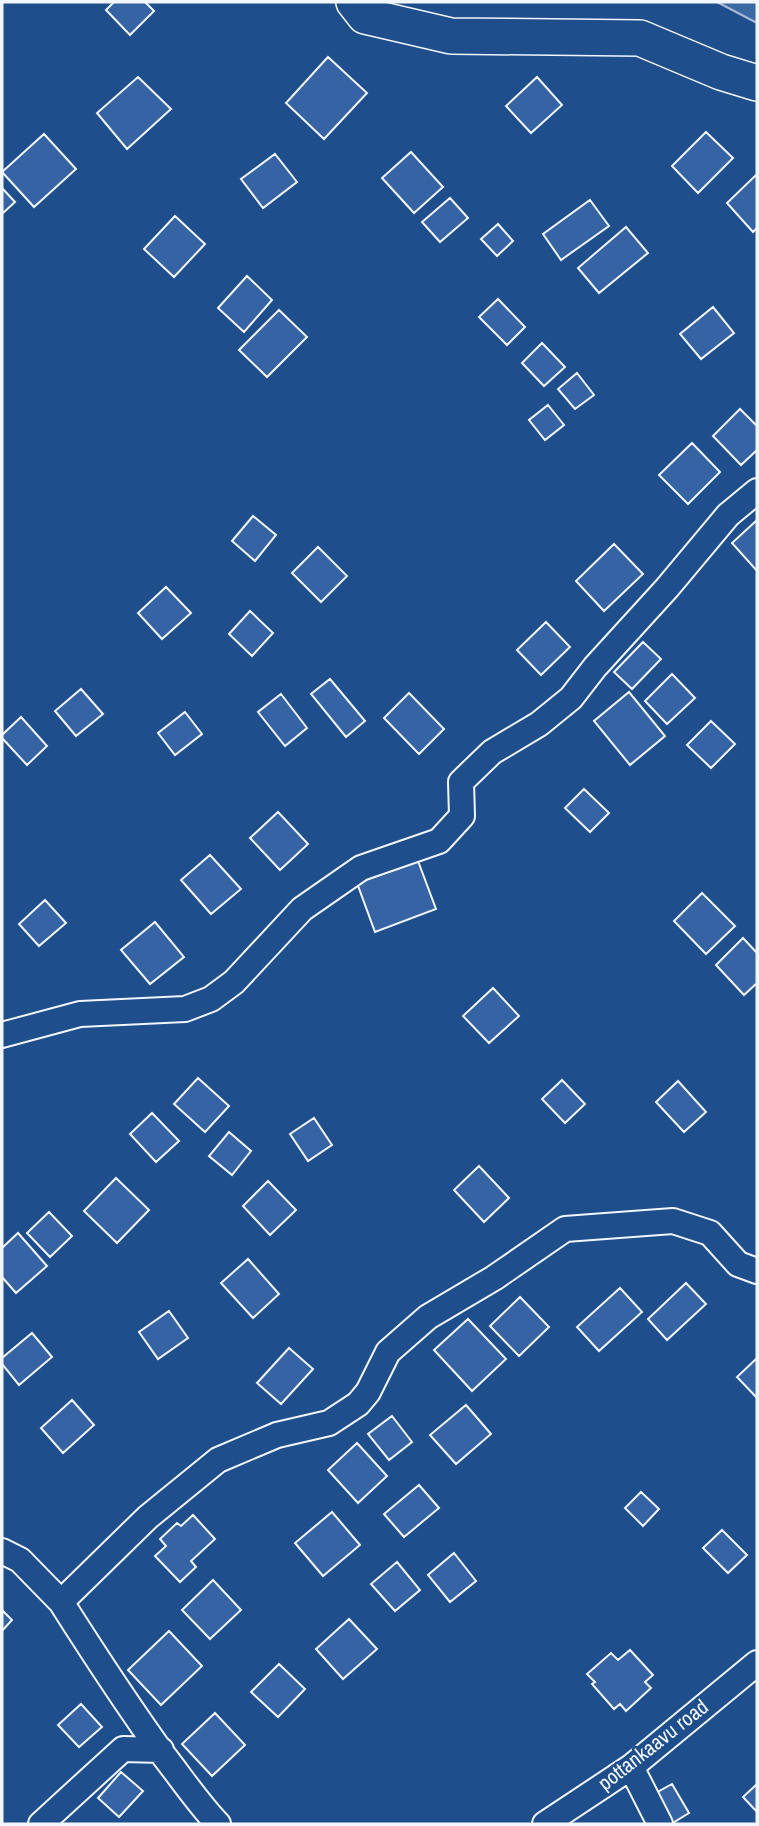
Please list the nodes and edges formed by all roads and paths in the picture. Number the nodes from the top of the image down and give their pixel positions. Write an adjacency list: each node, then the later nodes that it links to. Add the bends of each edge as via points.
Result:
1 (354, 2): 2 (main road, via 365,16 451,36 639,38)
2 (757, 83)
3 (757, 491): 4 (street, via 728,515 571,698 492,752 461,782 462,816 439,841 361,868 303,909 234,982 211,999 185,1009 80,1014)
4 (2, 1035)
5 (757, 1271): 7 (street, via 738,1264 710,1233 673,1222 565,1229 428,1317 388,1352 358,1404 329,1423 277,1435 218,1460 149,1517)
6 (2, 1551): 7 (street, via 20,1560)
7 (61, 1602): 9 (street)
8 (757, 1663): 10 (street, pottankaavu road)
9 (160, 1750): 11 (street, via 123,1749); 12 (street)
10 (631, 1767): 13 (street, pottankaavu road); 14 (street)
11 (41, 1824)
12 (218, 1824)
13 (545, 1824)
14 (660, 1824)

